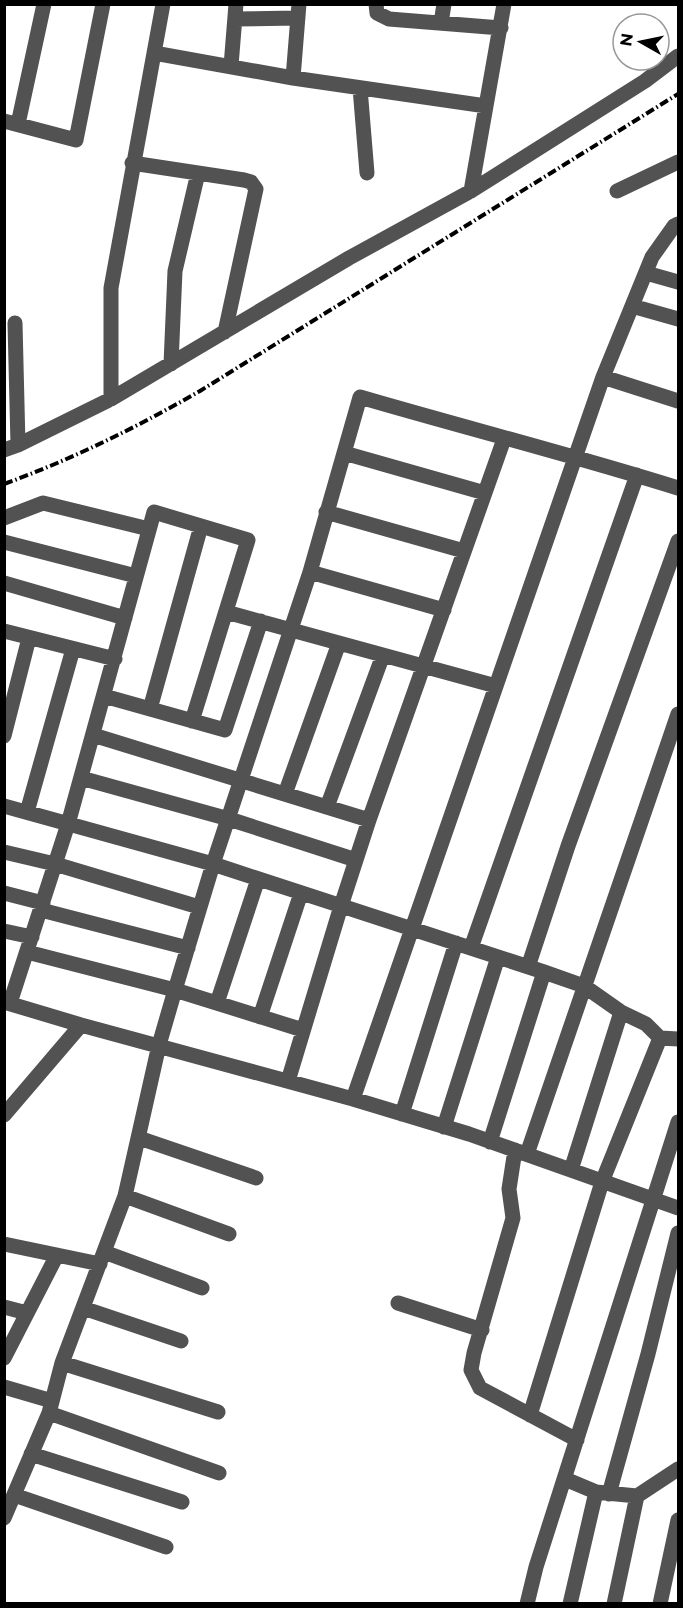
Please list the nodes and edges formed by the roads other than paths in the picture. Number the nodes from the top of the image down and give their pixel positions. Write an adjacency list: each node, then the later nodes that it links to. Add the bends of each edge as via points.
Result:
1 (44, 4): 17 (street)
2 (103, 4): 17 (street, via 76,140)
3 (162, 4): 11 (street)
4 (376, 4): 9 (street, via 377,13 389,19)
5 (444, 4): 9 (street)
6 (504, 4): 10 (street)
7 (298, 11): 8 (street); 14 (street)
8 (235, 12): 13 (street)
9 (441, 23): 10 (street)
10 (501, 28): 16 (street)
11 (154, 53): 13 (street); 19 (street)
12 (678, 56): 23 (street)
13 (231, 66): 14 (street)
14 (293, 78): 15 (street)
15 (360, 88): 16 (street); 21 (street)
16 (486, 106): 23 (street)
17 (11, 123)
18 (678, 162): 22 (street)
19 (132, 164): 20 (street); 33 (street, via 111,288)
20 (198, 173): 30 (street, via 244,180 256,189); 31 (street, via 175,271)
21 (367, 173)
22 (617, 190)
23 (471, 191): 30 (street)
24 (678, 224): 25 (street, via 652,257)
25 (646, 273): 26 (street); 27 (street)
26 (678, 282)
27 (632, 306): 28 (street); 32 (street)
28 (678, 319)
29 (15, 323): 36 (street)
30 (225, 332): 31 (street)
31 (171, 364): 33 (street)
32 (603, 377): 34 (street); 38 (street)
33 (111, 399): 36 (street)
34 (678, 401)
35 (504, 439): 37 (street, via 360,397); 38 (street); 41 (street)
36 (11, 448)
37 (344, 453): 41 (street); 42 (street)
38 (576, 456): 39 (street); 64 (street)
39 (637, 475): 40 (street); 93 (street)
40 (678, 488)
41 (485, 493): 48 (street)
42 (326, 512): 48 (street); 49 (street)
43 (4, 518): 45 (street, via 43,504)
44 (201, 526): 45 (street, via 154,513); 53 (street, via 248,540); 66 (street)
45 (149, 529): 50 (street)
46 (678, 542): 97 (street)
47 (4, 543): 50 (street)
48 (464, 552): 52 (street)
49 (310, 572): 52 (street); 56 (street)
50 (136, 576): 54 (street)
51 (4, 583): 54 (street)
52 (444, 610): 63 (street)
53 (226, 612): 55 (street); 68 (street)
54 (126, 618): 62 (street)
55 (261, 621): 56 (street); 68 (street, via 225,730)
56 (292, 630): 59 (street); 72 (street)
57 (4, 631): 58 (street)
58 (29, 638): 60 (street); 70 (street)
59 (339, 643): 61 (street); 73 (street)
60 (74, 648): 62 (street); 76 (street)
61 (384, 655): 63 (street); 75 (street)
62 (115, 659): 65 (street)
63 (424, 666): 64 (street); 78 (street)
64 (496, 686): 90 (street)
65 (104, 696): 66 (street); 69 (street)
66 (150, 709): 68 (street)
67 (678, 714): 99 (street)
68 (192, 721)
69 (93, 735): 71 (street); 72 (street)
70 (4, 736)
71 (81, 778): 77 (street); 79 (street)
72 (242, 780): 73 (street); 77 (street)
73 (285, 794): 75 (street)
74 (4, 806): 76 (street)
75 (327, 807): 78 (street)
76 (27, 813): 79 (street)
77 (229, 819): 81 (street); 83 (street)
78 (369, 820): 81 (street)
79 (68, 824): 82 (street); 83 (street)
80 (4, 852): 82 (street)
81 (356, 860): 88 (street)
82 (55, 864): 87 (street); 89 (street)
83 (213, 864): 84 (street); 89 (street)
84 (258, 879): 86 (street); 102 (street)
85 (4, 893): 87 (street)
86 (301, 893): 88 (street); 104 (street)
87 (42, 906): 92 (street); 94 (street)
88 (341, 906): 90 (street); 106 (street)
89 (199, 908): 94 (street)
90 (412, 929): 93 (street); 111 (street)
91 (4, 931): 92 (street)
92 (32, 937): 95 (street)
93 (463, 945): 96 (street); 112 (street)
94 (188, 948): 100 (street)
95 (27, 952): 100 (street); 101 (street)
96 (498, 957): 97 (street); 115 (street)
97 (528, 967): 98 (street)
98 (544, 972): 99 (street); 117 (street)
99 (584, 986): 103 (street); 118 (street)
100 (175, 990): 102 (street); 109 (street)
101 (7, 1002): 105 (street)
102 (218, 1003): 104 (street)
103 (621, 1012): 107 (street, via 646,1023); 119 (street)
104 (260, 1017): 106 (street)
105 (81, 1025): 109 (street); 113 (street)
106 (303, 1030): 110 (street)
107 (660, 1038): 108 (street); 121 (street)
108 (678, 1039)
109 (159, 1045): 110 (street); 116 (street)
110 (288, 1081): 111 (street)
111 (353, 1099): 112 (street)
112 (402, 1114): 115 (street)
113 (4, 1115)
114 (678, 1122): 123 (street)
115 (444, 1127): 117 (street)
116 (139, 1138): 120 (street); 122 (street)
117 (490, 1142): 118 (street)
118 (521, 1152): 119 (street); 135 (street, via 509,1189 513,1218)
119 (571, 1170): 121 (street)
120 (256, 1178)
121 (602, 1182): 123 (street); 142 (street)
122 (125, 1196): 126 (street); 129 (street)
123 (652, 1200): 124 (street); 143 (street)
124 (678, 1208)
125 (678, 1233): 149 (street, via 648,1354)
126 (229, 1234)
127 (4, 1244): 128 (street)
128 (57, 1255): 129 (street); 134 (street)
129 (102, 1258): 130 (street); 133 (street)
130 (202, 1288)
131 (398, 1302): 135 (street)
132 (4, 1308): 134 (street)
133 (83, 1308): 136 (street); 138 (street)
134 (27, 1313): 137 (street)
135 (482, 1330): 142 (street, via 471,1370 480,1388)
136 (181, 1341)
137 (4, 1358)
138 (62, 1363): 140 (street); 141 (street)
139 (4, 1387): 140 (street)
140 (50, 1407): 144 (street); 146 (street)
141 (218, 1412)
142 (530, 1415): 143 (street)
143 (578, 1440): 147 (street)
144 (31, 1454): 148 (street); 151 (street)
145 (678, 1469): 150 (street)
146 (219, 1473)
147 (565, 1479): 149 (street); 155 (street)
148 (12, 1488): 152 (street); 154 (street)
149 (602, 1493): 150 (street); 156 (street)
150 (637, 1496): 157 (street)
151 (183, 1502)
152 (4, 1518)
153 (678, 1520): 158 (street)
154 (166, 1547)
155 (527, 1603)
156 (570, 1604)
157 (614, 1604)
158 (660, 1604)

